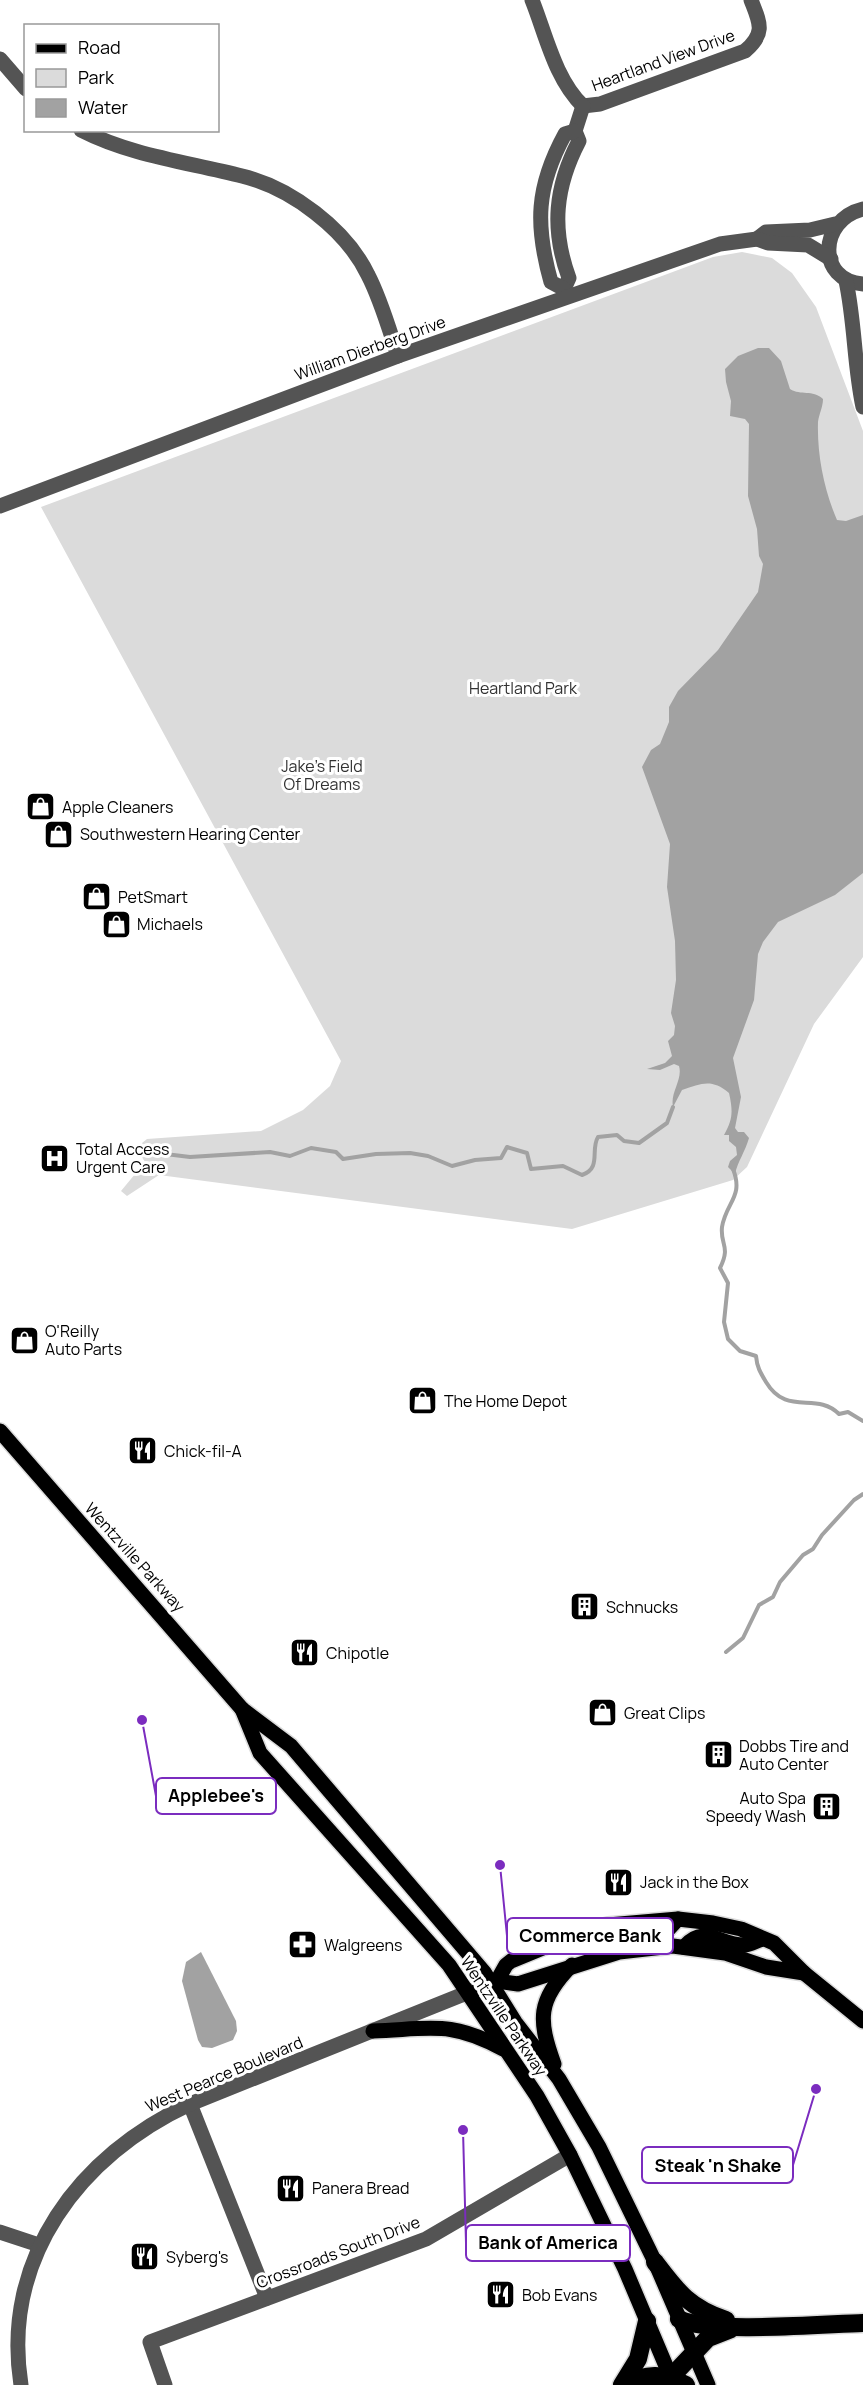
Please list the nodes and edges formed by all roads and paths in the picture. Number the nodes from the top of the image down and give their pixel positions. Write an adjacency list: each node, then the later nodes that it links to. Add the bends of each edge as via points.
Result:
1 (532, 0): 5 (street, Heartland View Drive, via 562,78)
2 (751, 0): 5 (street, Heartland View Drive, via 760,31 745,51 600,104)
3 (0, 59): 4 (street)
4 (24, 87)
5 (583, 106): 13 (street, via 575,131 579,141 561,184 556,215 569,278)
6 (85, 132): 14 (street, via 119,147 244,176 275,187 305,206 344,240 368,274)
7 (863, 209): 8 (street, William Dierberg Drive)
8 (835, 224): 9 (street, William Dierberg Drive, via 810,230 766,232); 10 (street, via 829,238)
9 (757, 239): 10 (street, William Dierberg Drive, via 808,245); 13 (street, William Dierberg Drive, via 720,243)
10 (831, 259): 11 (street)
11 (846, 281): 12 (street); 15 (street)
12 (863, 284)
13 (565, 292): 14 (street, William Dierberg Drive)
14 (398, 356): 16 (street, William Dierberg Drive)
15 (863, 407)
16 (0, 506)
17 (0, 1431): 18 (main road, Wentzville Parkway)
18 (242, 1709): 24 (main road, Wentzville Parkway, via 291,1746); 24 (main road, Wentzville Parkway, via 260,1753 449,1965)
19 (678, 1919): 20 (main road, West Pearce Boulevard, via 741,1929); 22 (main road, via 665,1933 591,1950); 24 (main road, West Pearce Boulevard, via 584,1930 511,1961)
20 (763, 1939): 21 (main road, via 745,1945 702,1935 693,1937); 23 (main road, West Pearce Boulevard, via 774,1943)
21 (684, 1947): 22 (main road, West Pearce Boulevard, via 646,1947); 23 (main road, West Pearce Boulevard)
22 (578, 1962): 24 (main road, West Pearce Boulevard, via 518,1984); 28 (main road, via 548,1994 541,2020)
23 (804, 1973): 25 (main road, West Pearce Boulevard)
24 (483, 1986): 26 (street, West Pearce Boulevard); 27 (main road, Wentzville Parkway); 28 (main road, Wentzville Parkway)
25 (863, 2021)
26 (373, 2031): 27 (main road, via 455,2028); 29 (street, West Pearce Boulevard)
27 (508, 2052): 30 (main road, Wentzville Parkway)
28 (559, 2079): 33 (main road, Wentzville Parkway)
29 (190, 2104): 32 (street, West Pearce Boulevard, via 154,2121 109,2154 71,2193); 34 (street)
30 (570, 2155): 34 (street, Crossroads South Drive, via 426,2239); 36 (main road, Wentzville Parkway)
31 (0, 2232): 32 (street)
32 (39, 2245): 41 (street, West Pearce Boulevard, via 22,2307 18,2363)
33 (655, 2262): 35 (main road, Wentzville Parkway); 38 (highway, via 680,2295 694,2306)
34 (267, 2298): 42 (street, Crossroads South Drive, via 150,2342)
35 (679, 2319): 38 (highway, via 693,2324); 39 (main road, Wentzville Parkway)
36 (647, 2321): 40 (main road, Wentzville Parkway); 43 (highway, via 638,2359)
37 (863, 2323): 38 (highway)
38 (744, 2326): 39 (highway, via 719,2333)
39 (694, 2351): 40 (highway); 44 (main road)
40 (677, 2382): 43 (highway, via 650,2375)
41 (21, 2385)
42 (165, 2385)
43 (624, 2385)
44 (708, 2385)

